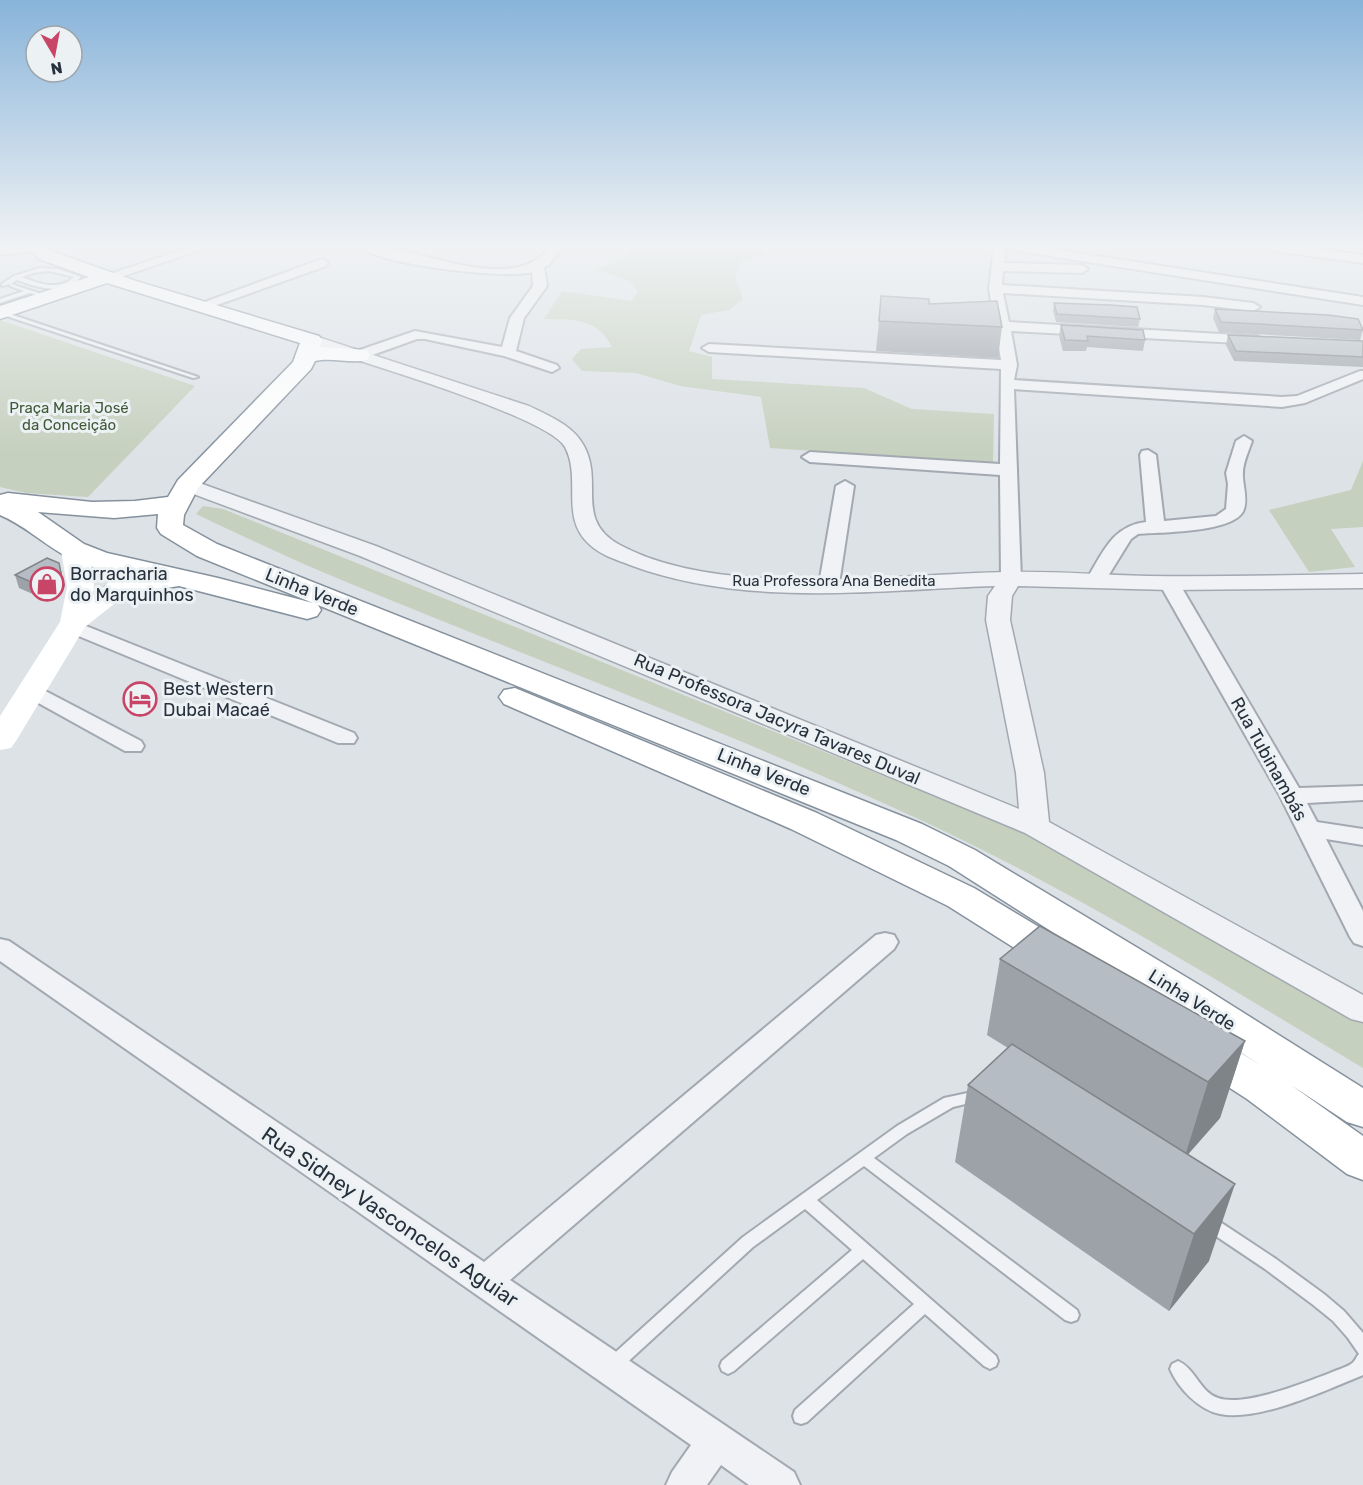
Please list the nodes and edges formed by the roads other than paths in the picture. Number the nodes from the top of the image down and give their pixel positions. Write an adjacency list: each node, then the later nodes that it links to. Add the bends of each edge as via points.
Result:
1 (22, 316): 14 (lane)
2 (228, 316): 7 (highway)
3 (519, 316): 9 (street)
4 (1003, 316): 5 (street)
5 (1005, 326): 6 (street); 11 (street)
6 (1270, 340)
7 (310, 348): 10 (highway); 22 (highway, via 303,364)
8 (709, 348): 11 (street)
9 (508, 352): 10 (street, via 416,335); 12 (street)
10 (359, 355): 31 (street, Rua Professora Ana Benedita, via 522,410 567,437 576,448 580,466 580,501 585,523 593,537 612,550 678,573 713,580)
11 (1010, 365): 15 (street)
12 (552, 368)
13 (1360, 375): 15 (street, via 1300,400 1282,402)
14 (195, 377)
15 (1006, 384): 19 (street)
16 (1244, 441): 24 (street, via 1234,473 1232,515 1219,521)
17 (1148, 455): 24 (street)
18 (810, 457): 19 (street)
19 (1007, 470): 27 (street)
20 (844, 486): 31 (street)
21 (0, 500): 22 (highway, via 132,509)
22 (178, 505): 25 (highway, via 147,524 93,534); 26 (highway, via 164,547); 41 (street, Rua Professora Jacyra Tavares Duval, via 390,560); 51 (highway, Linha Verde, via 207,550 909,832 962,858)
23 (0, 506): 25 (highway, Linha Verde, via 27,517)
24 (1155, 525): 29 (street, via 1124,535)
25 (74, 550): 26 (highway, Linha Verde, via 99,560); 34 (main road, via 81,587)
26 (145, 569): 32 (highway, Linha Verde); 33 (main road)
27 (1011, 579): 29 (street, Rua Professora Ana Benedita); 31 (street, Rua Professora Ana Benedita); 41 (street, via 1000,596 998,620 1030,773)
28 (1363, 581): 30 (street, Rua Professora Ana Benedita)
29 (1095, 582): 30 (street, Rua Professora Ana Benedita)
30 (1169, 583): 40 (street, Rua Tubinambás)
31 (829, 584)
32 (218, 586): 33 (highway, via 167,581 143,583); 47 (highway, Linha Verde, via 328,616 804,821 961,897)
33 (115, 593): 34 (main road)
34 (73, 624): 35 (main road); 36 (street)
35 (32, 690): 37 (main road); 38 (street)
36 (346, 738)
37 (0, 741)
38 (133, 746)
39 (1363, 793): 40 (street)
40 (1292, 796): 42 (street, Rua Tubinambás)
41 (1035, 826): 48 (street, Rua Professora Jacyra Tavares Duval)
42 (1307, 828): 43 (street); 44 (street, Rua Tubinambás)
43 (1363, 837)
44 (1363, 938)
45 (885, 942): 57 (street)
46 (0, 948): 57 (street, Rua Sidney Vasconcelos Aguiar)
47 (1094, 979)
48 (1357, 1004)
49 (1172, 1030): 53 (highway, Linha Verde, via 1262,1087)
50 (990, 1097): 52 (lane, via 981,1095 949,1102)
51 (1363, 1110)
52 (864, 1158): 54 (lane); 59 (lane)
53 (1363, 1161)
54 (806, 1200): 56 (lane); 64 (lane, via 748,1242)
55 (1196, 1214): 60 (lane, via 1319,1301 1351,1328)
56 (863, 1250): 58 (lane); 63 (lane)
57 (485, 1281): 64 (street, Rua Sidney Vasconcelos Aguiar)
58 (925, 1304): 62 (lane); 66 (lane)
59 (1071, 1315)
60 (1363, 1348)
61 (1363, 1360): 65 (lane, via 1359,1369 1294,1394 1232,1408 1217,1406 1200,1396)
62 (990, 1361)
63 (729, 1366)
64 (611, 1367): 67 (street, Rua Sidney Vasconcelos Aguiar)
65 (1178, 1369)
66 (801, 1416)
67 (716, 1440): 68 (street); 69 (street, Rua Sidney Vasconcelos Aguiar)
68 (685, 1485)
69 (781, 1485)

